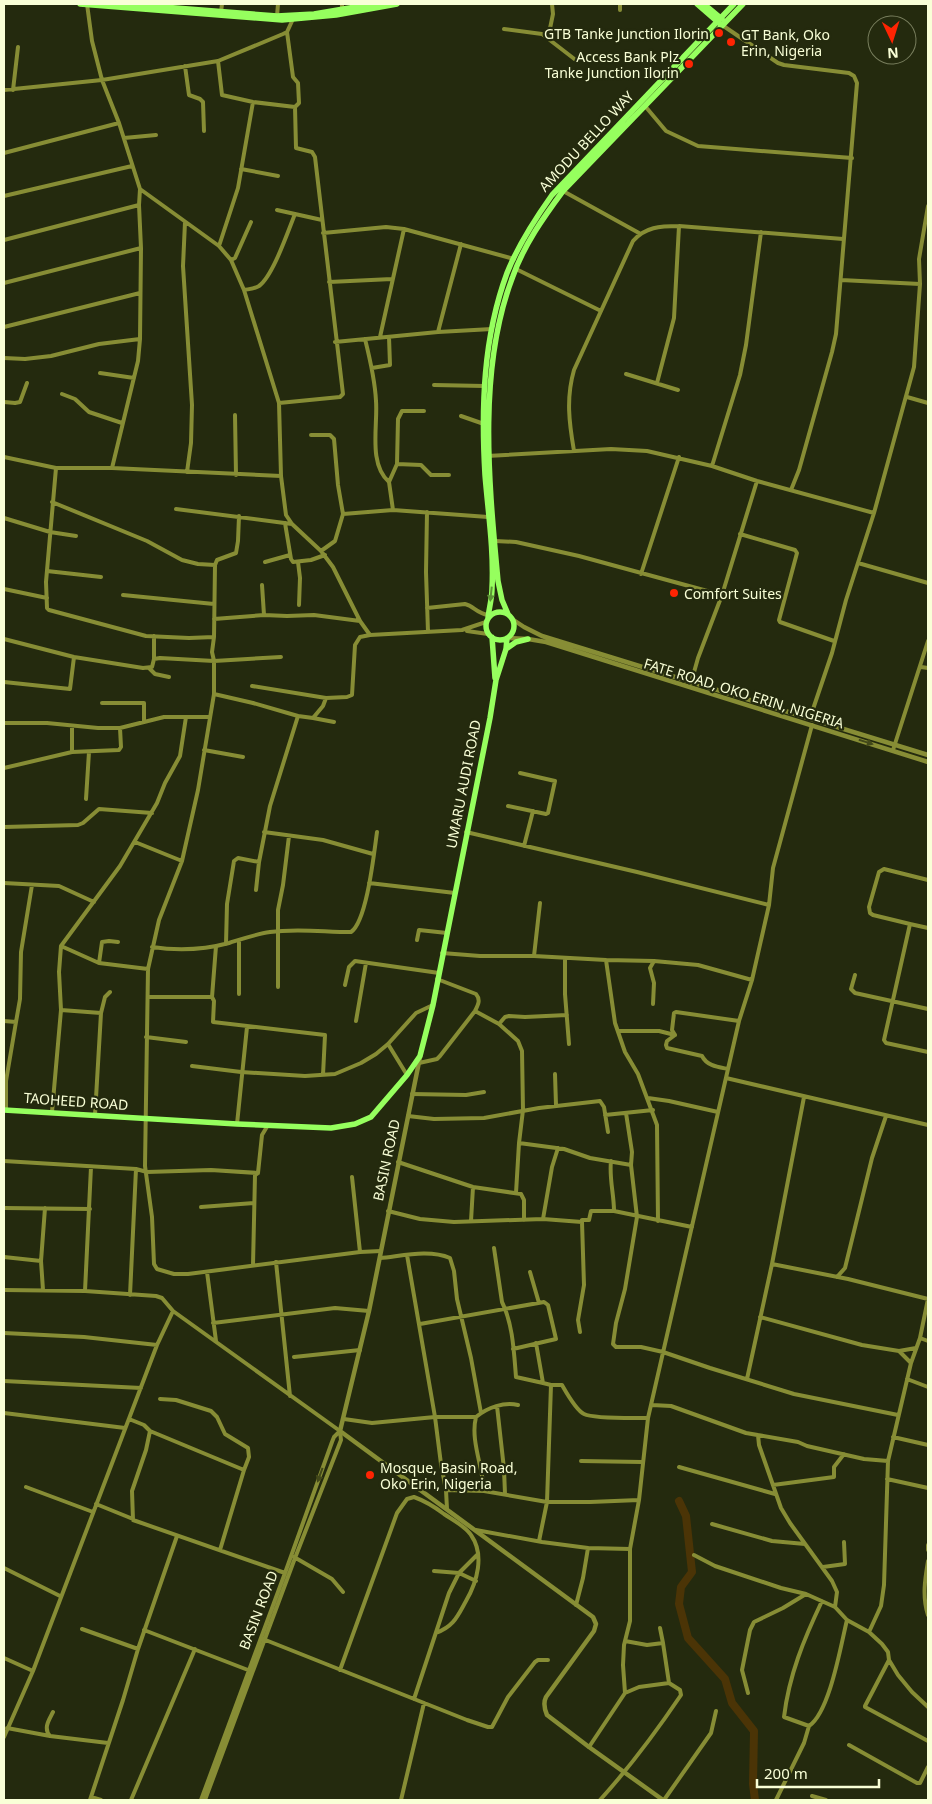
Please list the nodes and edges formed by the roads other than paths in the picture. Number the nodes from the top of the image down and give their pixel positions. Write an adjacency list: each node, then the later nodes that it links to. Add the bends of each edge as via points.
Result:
1 (85, 4): 17 (main road); 26 (street)
2 (125, 4): 15 (main road)
3 (222, 4): 15 (street)
4 (278, 4): 16 (street)
5 (397, 4): 12 (main road)
6 (552, 4): 21 (street)
7 (620, 4): 14 (street)
8 (697, 4): 18 (main road)
9 (704, 4): 18 (main road)
10 (734, 4): 18 (main road, AMODU BELLO WAY)
11 (743, 4): 18 (main road, AMODU BELLO WAY)
12 (376, 5): 13 (main road); 17 (main road, via 336,15)
13 (342, 6): 16 (main road, via 314,14)
14 (620, 10)
15 (221, 12): 16 (main road)
16 (277, 16)
17 (293, 19): 20 (street)
18 (723, 23): 30 (main road, AMODU BELLO WAY); 37 (street, via 765,55 784,65 854,76 858,88); 62 (main road, AMODU BELLO WAY, via 562,182 536,218)
19 (504, 29): 21 (street)
20 (287, 32): 23 (street); 31 (street, via 293,77 298,83 299,103)
21 (548, 38): 24 (street)
22 (18, 47): 28 (street)
23 (218, 60): 25 (street); 29 (street, via 222,95)
24 (577, 61)
25 (185, 66): 26 (street); 33 (street, via 189,95 203,102)
26 (102, 80): 28 (street); 32 (street)
27 (4, 90): 28 (street)
28 (13, 90)
29 (253, 102): 31 (street); 39 (street)
30 (645, 106): 37 (street, via 666,131 698,146); 42 (main road, AMODU BELLO WAY)
31 (295, 107): 48 (street, via 296,148 314,155)
32 (119, 123): 35 (street); 36 (street)
33 (204, 131)
34 (156, 134): 35 (street)
35 (124, 138): 38 (street)
36 (4, 153)
37 (852, 158): 57 (street)
38 (132, 166): 41 (street); 43 (street)
39 (241, 169): 40 (street); 60 (street)
40 (278, 176)
41 (140, 189): 44 (street); 50 (street)
42 (563, 191): 56 (street); 64 (main road, AMODU BELLO WAY, via 540,223)
43 (4, 196)
44 (138, 205): 58 (street); 61 (street)
45 (928, 206): 49 (street)
46 (277, 210): 47 (street)
47 (295, 214): 48 (street); 70 (street, via 269,276 260,285)
48 (322, 220): 55 (street)
49 (928, 220): 69 (street, via 919,259)
50 (184, 222): 60 (street); 110 (street, via 192,405)
51 (251, 222): 63 (street, via 235,258)
52 (679, 226): 54 (street); 56 (street, via 655,227); 87 (street, via 674,318)
53 (404, 229): 55 (street, via 386,227); 59 (street); 65 (street)
54 (761, 232): 57 (street); 107 (street, via 740,375)
55 (323, 233): 67 (street)
56 (640, 234): 72 (street, via 633,241)
57 (843, 239): 66 (street)
58 (4, 240)
59 (461, 244): 62 (street); 75 (street)
60 (219, 246): 63 (street)
61 (141, 248): 68 (street); 71 (street)
62 (514, 259): 74 (main road, AMODU BELLO WAY)
63 (231, 260): 70 (street)
64 (516, 268): 72 (street); 104 (main road, AMODU BELLO WAY, via 500,318 493,356)
65 (392, 279): 67 (street); 76 (street)
66 (841, 280): 69 (street); 116 (street, via 832,352)
67 (328, 282): 80 (street)
68 (4, 283)
69 (920, 284): 92 (street, via 914,368)
70 (244, 290): 94 (street)
71 (140, 293): 73 (street); 78 (street)
72 (601, 311): 102 (street, via 569,385 568,421)
73 (4, 327)
74 (492, 329): 75 (street); 89 (main road, AMODU BELLO WAY)
75 (438, 332): 77 (street)
76 (380, 337): 77 (street); 79 (street)
77 (389, 337): 82 (street, via 390,365)
78 (140, 339): 81 (street, via 99,344 51,356); 85 (street)
79 (365, 339): 80 (street); 82 (street)
80 (335, 342): 94 (street, via 340,397)
81 (4, 358)
82 (372, 368): 114 (street, via 377,402 374,438 381,475)
83 (100, 373): 85 (street)
84 (626, 374): 87 (street)
85 (134, 378): 99 (street)
86 (27, 383): 93 (street, via 20,402)
87 (657, 384): 90 (street)
88 (434, 385): 89 (street)
89 (484, 386): 100 (main road, AMODU BELLO WAY)
90 (678, 390)
91 (62, 394): 99 (street, via 75,399 89,412)
92 (907, 397): 95 (street); 121 (street)
93 (4, 402)
94 (279, 403): 113 (street)
95 (928, 403)
96 (424, 410): 106 (street, via 402,411 400,414)
97 (235, 415): 112 (street)
98 (461, 416): 100 (street)
99 (122, 423): 109 (street)
100 (484, 424): 104 (main road, AMODU BELLO WAY)
101 (311, 435): 122 (street, via 330,435 334,439)
102 (574, 451): 104 (street); 105 (street, via 648,451)
103 (4, 456): 108 (street)
104 (487, 456): 124 (main road, AMODU BELLO WAY); 131 (main road, AMODU BELLO WAY)
105 (680, 457): 107 (street); 139 (street)
106 (397, 464): 111 (street, via 421,466 431,475); 114 (street)
107 (712, 466): 115 (street)
108 (56, 468): 109 (street); 117 (street)
109 (112, 468): 110 (street)
110 (187, 472): 112 (street)
111 (449, 474)
112 (236, 475): 113 (street)
113 (281, 476): 127 (street, via 286,515)
114 (389, 482): 119 (street)
115 (757, 482): 116 (street); 129 (street)
116 (791, 490): 121 (street)
117 (52, 502): 128 (street); 137 (street, via 147,541 182,560)
118 (176, 509): 123 (street)
119 (393, 510): 120 (street); 122 (street)
120 (427, 512): 124 (street); 149 (street)
121 (874, 512): 136 (street)
122 (344, 514): 132 (street, via 335,541)
123 (239, 516): 126 (street); 137 (street, via 236,552 217,560)
124 (488, 517): 152 (main road, AMODU BELLO WAY, one-way to 152, via 492,580)
125 (4, 518): 128 (street)
126 (286, 523): 127 (street); 133 (street)
127 (292, 524): 132 (street)
128 (50, 532): 130 (street); 138 (street)
129 (740, 534): 144 (street); 164 (street, via 795,550 797,553 779,620)
130 (76, 536)
131 (495, 541): 139 (street, via 516,542 579,556); 151 (main road, AMODU BELLO WAY, via 500,592)
132 (323, 553): 135 (street); 154 (street)
133 (290, 555): 134 (street); 135 (street, via 293,562)
134 (265, 562)
135 (298, 562): 148 (street)
136 (858, 563): 141 (street); 164 (street)
137 (215, 565): 147 (street)
138 (47, 571): 140 (street); 146 (street)
139 (642, 574): 144 (street)
140 (101, 577)
141 (928, 583)
142 (262, 585): 150 (street)
143 (4, 589): 146 (street)
144 (722, 595): 177 (street)
145 (123, 596): 147 (street)
146 (46, 598): 158 (street, via 50,610)
147 (214, 604): 153 (street)
148 (299, 605)
149 (427, 608): 152 (street, via 465,604); 156 (street)
150 (264, 614): 153 (street); 154 (street, via 314,615)
151 (510, 617): 152 (main road, via 497,612); 161 (main road, via 514,628); 177 (street, FATE ROAD, OKO ERIN, NIGERIA, via 533,632)
152 (487, 618): 155 (street); 159 (main road)
153 (214, 619): 160 (street)
154 (360, 621): 157 (street)
155 (462, 630): 156 (street); 159 (street)
156 (428, 632): 157 (street)
157 (370, 635): 180 (street, via 360,637 355,645 352,695)
158 (154, 636): 160 (street); 169 (street)
159 (490, 636): 161 (main road); 175 (main road)
160 (214, 637): 170 (street)
161 (507, 638): 163 (street, FATE ROAD, OKO ERIN, NIGERIA); 166 (main road)
162 (4, 639): 168 (street)
163 (528, 639): 166 (main road); 190 (street, FATE ROAD, OKO ERIN, NIGERIA)
164 (834, 641): 186 (street)
165 (928, 641): 171 (street)
166 (506, 649): 175 (main road)
167 (281, 656): 170 (street)
168 (74, 657): 172 (street); 176 (street, via 70,689)
169 (154, 659): 170 (street); 172 (street)
170 (214, 661): 179 (street)
171 (921, 667): 173 (street); 193 (street)
172 (149, 668): 174 (street, via 155,674)
173 (928, 668)
174 (169, 677)
175 (496, 680): 210 (main road, UMARU AUDI ROAD)
176 (4, 682)
177 (691, 683): 186 (street, FATE ROAD, OKO ERIN, NIGERIA)
178 (252, 686): 180 (street)
179 (214, 694): 182 (street); 184 (street)
180 (326, 698): 185 (street)
181 (102, 702): 187 (street, via 144,703)
182 (298, 716): 185 (street); 208 (street)
183 (186, 717): 184 (street); 187 (street, via 164,717); 206 (street, via 180,756)
184 (209, 717): 194 (street)
185 (314, 718): 188 (street)
186 (810, 718): 193 (street, FATE ROAD, OKO ERIN, NIGERIA)
187 (144, 722): 192 (street)
188 (334, 722)
189 (4, 723): 191 (street)
190 (812, 725): 195 (street, FATE ROAD, OKO ERIN, NIGERIA, one-way to 195); 225 (street, via 773,868)
191 (72, 726): 192 (street); 196 (street)
192 (120, 728): 197 (street, via 119,750)
193 (895, 744): 195 (street); 198 (street, FATE ROAD, OKO ERIN, NIGERIA)
194 (204, 750): 199 (street); 215 (street)
195 (893, 750): 200 (street, FATE ROAD, OKO ERIN, NIGERIA)
196 (72, 752): 197 (street); 201 (street)
197 (89, 752): 203 (street)
198 (928, 754)
199 (242, 757)
200 (928, 762)
201 (4, 768)
202 (520, 773): 205 (street, via 555,781 548,813)
203 (86, 799)
204 (508, 806): 205 (street)
205 (532, 811): 213 (street)
206 (152, 813): 207 (street, via 99,809 78,825); 212 (street)
207 (4, 827)
208 (264, 832): 211 (street); 216 (street)
209 (376, 832): 214 (street)
210 (466, 832): 213 (street); 222 (main road, UMARU AUDI ROAD)
211 (289, 836): 214 (street, via 323,840); 228 (street)
212 (135, 842): 215 (street); 223 (street)
213 (524, 846): 225 (street)
214 (373, 854): 219 (street)
215 (182, 861): 236 (street)
216 (259, 862): 221 (street); 233 (street, via 238,858 234,861 227,904)
217 (928, 880): 226 (street, via 884,869 880,872 870,912)
218 (4, 883): 220 (street)
219 (369, 883): 222 (street); 228 (street, via 358,924 352,932)
220 (32, 885): 223 (street, via 59,886); 265 (street, via 21,952)
221 (256, 890)
222 (455, 892): 229 (main road, BASIN ROAD)
223 (94, 902): 234 (street)
224 (540, 903): 238 (street)
225 (769, 905): 247 (street)
226 (910, 924): 227 (street); 254 (street)
227 (928, 928)
228 (277, 931): 230 (street); 249 (street)
229 (446, 933): 231 (street, via 419,930); 237 (main road, BASIN ROAD)
230 (239, 940): 233 (street); 251 (street)
231 (417, 940)
232 (118, 942): 242 (street, via 102,942)
233 (226, 944): 235 (street)
234 (62, 946): 242 (street); 258 (street, via 59,972)
235 (216, 946): 236 (street, via 193,950); 253 (street)
236 (152, 947): 244 (street)
237 (442, 953): 238 (street); 246 (main road, BASIN ROAD)
238 (534, 956): 239 (street)
239 (565, 958): 240 (street); 261 (street)
240 (606, 960): 241 (street); 268 (street)
241 (654, 960): 247 (street, via 698,965); 255 (street, via 650,968 654,983)
242 (99, 963): 244 (street)
243 (366, 963): 246 (street); 248 (street, via 355,961 350,964); 262 (street)
244 (148, 969): 252 (street)
245 (855, 975): 254 (street, via 852,992)
246 (438, 976): 256 (main road, BASIN ROAD); 259 (street, via 476,994 479,1004)
247 (752, 980): 263 (street)
248 (345, 985)
249 (278, 987)
250 (110, 992): 260 (street, via 105,997)
251 (239, 994)
252 (148, 997): 253 (street); 270 (street)
253 (212, 997): 267 (street, via 213,1022)
254 (893, 1001): 257 (street); 274 (street, via 884,1042)
255 (653, 1004)
256 (433, 1005): 272 (street, via 416,1013); 275 (main road, BASIN ROAD)
257 (928, 1009)
258 (61, 1010): 260 (street); 291 (street)
259 (475, 1011): 266 (street); 275 (street, via 437,1059)
260 (102, 1013): 295 (street)
261 (567, 1015): 266 (street, via 509,1016); 273 (street)
262 (356, 1021)
263 (738, 1021): 269 (street, via 676,1012 672,1030); 277 (street)
264 (4, 1022): 265 (street)
265 (16, 1022): 288 (street, via 6,1081)
266 (499, 1024): 289 (street, via 521,1046)
267 (246, 1027): 278 (street); 281 (street, via 325,1035)
268 (618, 1031): 269 (street); 286 (street)
269 (675, 1035): 277 (street, via 667,1041 667,1048 702,1056 706,1062)
270 (146, 1037): 271 (street); 298 (street)
271 (186, 1042)
272 (388, 1044): 280 (street); 281 (street, via 361,1063)
273 (569, 1044)
274 (928, 1052)
275 (420, 1059): 280 (main road, TAOHEED ROAD); 284 (street, BASIN ROAD)
276 (192, 1066): 278 (street)
277 (728, 1069): 282 (street)
278 (241, 1072): 281 (street); 299 (street)
279 (555, 1074): 287 (street)
280 (407, 1075): 300 (main road, TAOHEED ROAD, via 371,1117 355,1124 332,1128)
281 (323, 1076)
282 (726, 1078): 285 (street); 292 (street)
283 (484, 1092): 284 (street)
284 (412, 1094): 296 (street, BASIN ROAD)
285 (804, 1097): 297 (street); 338 (street)
286 (648, 1098): 290 (street); 292 (street)
287 (556, 1105): 289 (street); 294 (street, via 600,1101)
288 (5, 1110): 291 (main road, TAOHEED ROAD)
289 (523, 1110): 296 (street, via 484,1118); 303 (street)
290 (653, 1110): 293 (street); 326 (street, via 657,1125)
291 (52, 1112): 295 (main road, TAOHEED ROAD)
292 (718, 1112): 329 (street)
293 (626, 1113): 294 (street); 308 (street, via 632,1152)
294 (606, 1115): 302 (street)
295 (95, 1116): 298 (main road, TAOHEED ROAD)
296 (408, 1116): 307 (street, BASIN ROAD)
297 (886, 1116): 301 (street); 340 (street, via 872,1158)
298 (146, 1118): 299 (main road, TAOHEED ROAD); 311 (street)
299 (237, 1124): 300 (main road, TAOHEED ROAD)
300 (268, 1125): 312 (street, via 262,1135)
301 (928, 1126)
302 (608, 1132)
303 (519, 1143): 304 (street); 315 (street)
304 (558, 1148): 306 (street); 324 (street)
305 (4, 1161): 309 (street)
306 (611, 1161): 308 (street); 322 (street)
307 (398, 1162): 314 (street); 321 (street, BASIN ROAD)
308 (630, 1165): 323 (street)
309 (91, 1167): 310 (street); 320 (street)
310 (136, 1168): 311 (street); 348 (street)
311 (147, 1172): 312 (street, via 211,1170); 341 (street, via 154,1264 157,1269 174,1274)
312 (258, 1173): 316 (street, via 255,1175)
313 (352, 1177): 332 (street)
314 (473, 1187): 315 (street); 327 (street)
315 (516, 1193): 325 (street, via 521,1194 524,1200)
316 (254, 1203): 317 (street); 339 (street)
317 (201, 1207)
318 (4, 1208): 319 (street)
319 (44, 1208): 320 (street); 336 (street)
320 (90, 1209): 347 (street)
321 (388, 1211): 327 (street, via 420,1219); 331 (street, BASIN ROAD)
322 (614, 1211): 323 (street); 328 (street, via 591,1211 589,1220)
323 (637, 1217): 326 (street); 370 (street, via 613,1344)
324 (544, 1219): 325 (street); 328 (street)
325 (524, 1220): 327 (street)
326 (658, 1221): 329 (street)
327 (471, 1222)
328 (582, 1222): 359 (street, via 584,1285 578,1320)
329 (692, 1227): 370 (street)
330 (494, 1248): 351 (street)
331 (381, 1251): 332 (street); 335 (street, BASIN ROAD)
332 (360, 1252): 337 (street)
333 (407, 1255): 335 (street); 355 (street, via 450,1258); 358 (street)
334 (4, 1257): 336 (street)
335 (380, 1258): 353 (street, BASIN ROAD)
336 (41, 1261): 346 (street)
337 (276, 1262): 339 (street); 354 (street)
338 (772, 1264): 343 (street); 356 (street)
339 (253, 1265): 341 (street)
340 (845, 1268): 343 (street); 344 (street)
341 (207, 1272): 357 (street)
342 (530, 1272): 350 (street)
343 (837, 1277): 344 (street)
344 (848, 1279): 349 (street)
345 (4, 1290): 346 (street)
346 (43, 1290): 347 (street)
347 (85, 1291): 348 (street)
348 (130, 1295): 352 (street, via 162,1298)
349 (928, 1298): 361 (street)
350 (539, 1303): 351 (street); 364 (street, via 548,1305 556,1338)
351 (506, 1310): 355 (street); 367 (street)
352 (173, 1311): 363 (street); 365 (street)
353 (369, 1311): 354 (street, via 334,1308); 368 (street, BASIN ROAD)
354 (281, 1313): 357 (street); 380 (street)
355 (460, 1317): 358 (street); 386 (street)
356 (760, 1317): 369 (street); 373 (street)
357 (213, 1323): 363 (street)
358 (420, 1324): 388 (street)
359 (580, 1332)
360 (4, 1333): 365 (street)
361 (920, 1338): 362 (street); 366 (street)
362 (928, 1341)
363 (216, 1342): 380 (street)
364 (536, 1343): 367 (street); 376 (street)
365 (157, 1345): 379 (street)
366 (916, 1348): 369 (street); 372 (street)
367 (514, 1349): 376 (street, via 516,1377)
368 (360, 1350): 371 (street); 393 (street, BASIN ROAD)
369 (899, 1351): 372 (street)
370 (663, 1352): 373 (street); 383 (street)
371 (294, 1356)
372 (911, 1364): 374 (street)
373 (747, 1379): 387 (street, via 794,1394)
374 (907, 1379): 378 (street); 387 (street)
375 (4, 1381): 379 (street)
376 (543, 1383): 377 (street)
377 (551, 1385): 391 (street, via 562,1385 585,1414); 418 (street)
378 (928, 1387)
379 (141, 1388): 392 (street)
380 (290, 1397): 397 (street)
381 (160, 1399): 408 (street, via 176,1400 211,1411 225,1434 248,1448 249,1457)
382 (518, 1404): 384 (street)
383 (652, 1405): 391 (street); 398 (street, via 671,1406)
384 (497, 1406): 386 (street); 415 (street)
385 (4, 1412): 395 (street)
386 (481, 1413): 390 (street)
387 (898, 1415): 399 (street)
388 (435, 1417): 389 (street); 393 (street, via 372,1423); 413 (street)
389 (465, 1417): 390 (street); 394 (street)
390 (476, 1417): 394 (street)
391 (648, 1418): 406 (street)
392 (129, 1419): 395 (street); 396 (street)
393 (344, 1419): 397 (street, BASIN ROAD)
394 (474, 1427): 414 (street)
395 (125, 1428): 419 (street)
396 (150, 1431): 408 (street); 422 (street, via 132,1491)
397 (340, 1431): 400 (street, BASIN ROAD); 402 (street, BASIN ROAD); 420 (street)
398 (758, 1435): 403 (street); 410 (street)
399 (893, 1437): 401 (street); 404 (street)
400 (332, 1442): 402 (street); 436 (street, BASIN ROAD, one-way to 436)
401 (928, 1445)
402 (339, 1446): 436 (street, BASIN ROAD)
403 (844, 1454): 404 (street); 410 (street, via 834,1467 834,1477)
404 (888, 1460): 409 (street)
405 (581, 1461): 406 (street)
406 (642, 1462): 417 (street)
407 (679, 1467): 416 (street)
408 (244, 1470): 432 (street)
409 (888, 1479): 412 (street); 455 (street, via 884,1585 881,1606)
410 (773, 1485): 416 (street)
411 (26, 1487): 421 (street)
412 (928, 1488)
413 (446, 1490): 414 (street); 420 (street)
414 (484, 1491): 415 (street)
415 (505, 1494): 418 (street)
416 (776, 1494): 428 (street, via 781,1508)
417 (639, 1500): 418 (street); 431 (street)
418 (547, 1502): 426 (street)
419 (96, 1504): 421 (street); 422 (street)
420 (447, 1509): 424 (street)
421 (93, 1512): 446 (street)
422 (134, 1519): 425 (street)
423 (712, 1524): 428 (street, via 772,1541)
424 (476, 1530): 426 (street); 448 (street)
425 (177, 1536): 432 (street); 454 (street)
426 (539, 1541): 430 (street)
427 (844, 1542): 438 (street, via 845,1564)
428 (805, 1544): 438 (street)
429 (928, 1545): 433 (street)
430 (588, 1548): 431 (street); 448 (street)
431 (630, 1549): 458 (street, via 630,1621)
432 (220, 1550): 441 (street)
433 (928, 1550)
434 (694, 1554): 445 (street, via 715,1566)
435 (477, 1555): 442 (street); 443 (street); 466 (street, via 472,1536 465,1529 424,1500 407,1499 397,1513)
436 (293, 1557): 441 (street, BASIN ROAD); 444 (street, via 332,1579); 457 (street, BASIN ROAD)
437 (928, 1561): 450 (street, via 925,1581)
438 (823, 1567): 449 (street, via 837,1592)
439 (4, 1568): 446 (street)
440 (434, 1570): 442 (street)
441 (285, 1573): 457 (street, BASIN ROAD)
442 (459, 1573): 443 (street); 456 (street)
443 (476, 1581): 456 (street, via 448,1629)
444 (342, 1592)
445 (806, 1594): 447 (street); 470 (street, via 754,1622 742,1670)
446 (60, 1596): 467 (street)
447 (822, 1601): 449 (street); 476 (street, via 796,1662 784,1717)
448 (576, 1605): 483 (street, via 593,1617 596,1628 544,1704 547,1715)
449 (835, 1607): 451 (street)
450 (928, 1615)
451 (847, 1620): 455 (street); 476 (street, via 830,1692)
452 (660, 1628): 459 (street)
453 (82, 1629): 460 (street)
454 (144, 1630): 460 (street); 461 (street)
455 (869, 1632): 464 (street, via 888,1652)
456 (436, 1633): 471 (street)
457 (263, 1639): 465 (street, BASIN ROAD); 466 (street); 485 (street, BASIN ROAD)
458 (625, 1641): 459 (street, via 647,1645); 469 (street, via 622,1665)
459 (663, 1643): 468 (street)
460 (138, 1649): 481 (street)
461 (195, 1649): 465 (street); 491 (street)
462 (4, 1658): 467 (street)
463 (548, 1660): 472 (street, via 535,1662 508,1697 492,1727)
464 (889, 1660): 473 (street, via 912,1692); 480 (street, via 865,1708)
465 (248, 1670): 485 (street, BASIN ROAD)
466 (340, 1670): 471 (street)
467 (33, 1671): 477 (street)
468 (669, 1683): 469 (street); 486 (street, via 680,1690 680,1695)
469 (625, 1691): 483 (street)
470 (748, 1693)
471 (414, 1699): 472 (street)
472 (424, 1703): 494 (street)
473 (928, 1707)
474 (716, 1711): 496 (street, via 711,1733)
475 (52, 1712): 479 (street, via 46,1726)
476 (810, 1726): 497 (street)
477 (7, 1728): 478 (street); 479 (street)
478 (4, 1734)
479 (50, 1736): 481 (street)
480 (928, 1742)
481 (108, 1743): 488 (street)
482 (849, 1745): 484 (street, via 917,1783)
483 (588, 1747): 486 (street)
484 (928, 1767)
485 (213, 1773): 492 (street, BASIN ROAD); 493 (street, BASIN ROAD)
486 (625, 1773): 489 (street); 495 (street)
487 (812, 1796): 498 (street)
488 (90, 1798): 490 (street)
489 (656, 1798): 496 (street)
490 (101, 1800)
491 (131, 1800)
492 (201, 1800)
493 (205, 1800)
494 (401, 1800)
495 (600, 1800)
496 (664, 1800)
497 (776, 1800)
498 (826, 1800)

